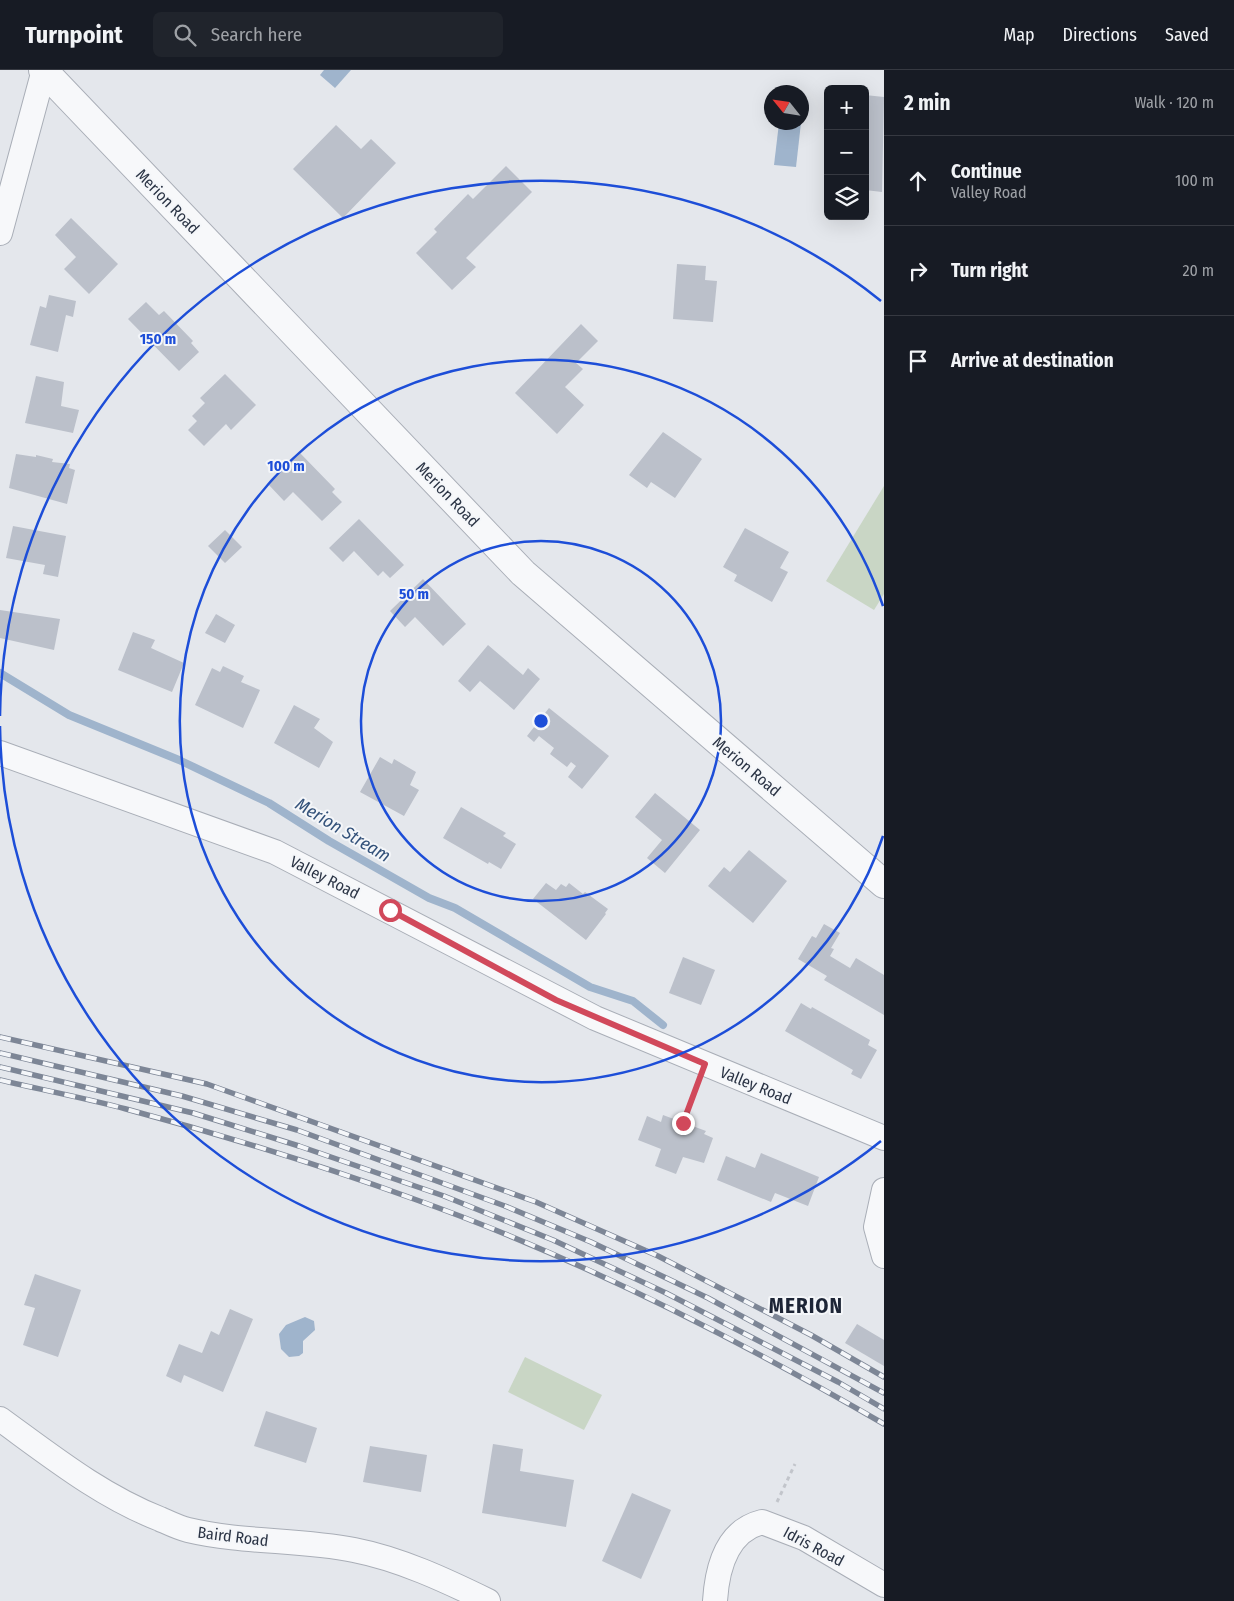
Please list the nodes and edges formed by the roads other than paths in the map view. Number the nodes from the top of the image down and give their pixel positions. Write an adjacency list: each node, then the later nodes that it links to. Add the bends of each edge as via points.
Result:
1 (44, 70): 2 (street); 4 (street, Merion Road, via 524,572)
2 (0, 232)
3 (0, 753): 5 (street, Valley Road, via 275,852 427,929 556,1000)
4 (884, 884)
5 (884, 1138)
6 (884, 1190): 7 (street, via 876,1227)
7 (884, 1256)
8 (0, 1419): 10 (street, Baird Road, via 99,1490 131,1508 187,1530 248,1540 354,1550 406,1565)
9 (884, 1585): 11 (street, Idris Road, via 804,1538 762,1522 741,1530 729,1547 717,1576)
10 (488, 1601)
11 (715, 1601)

